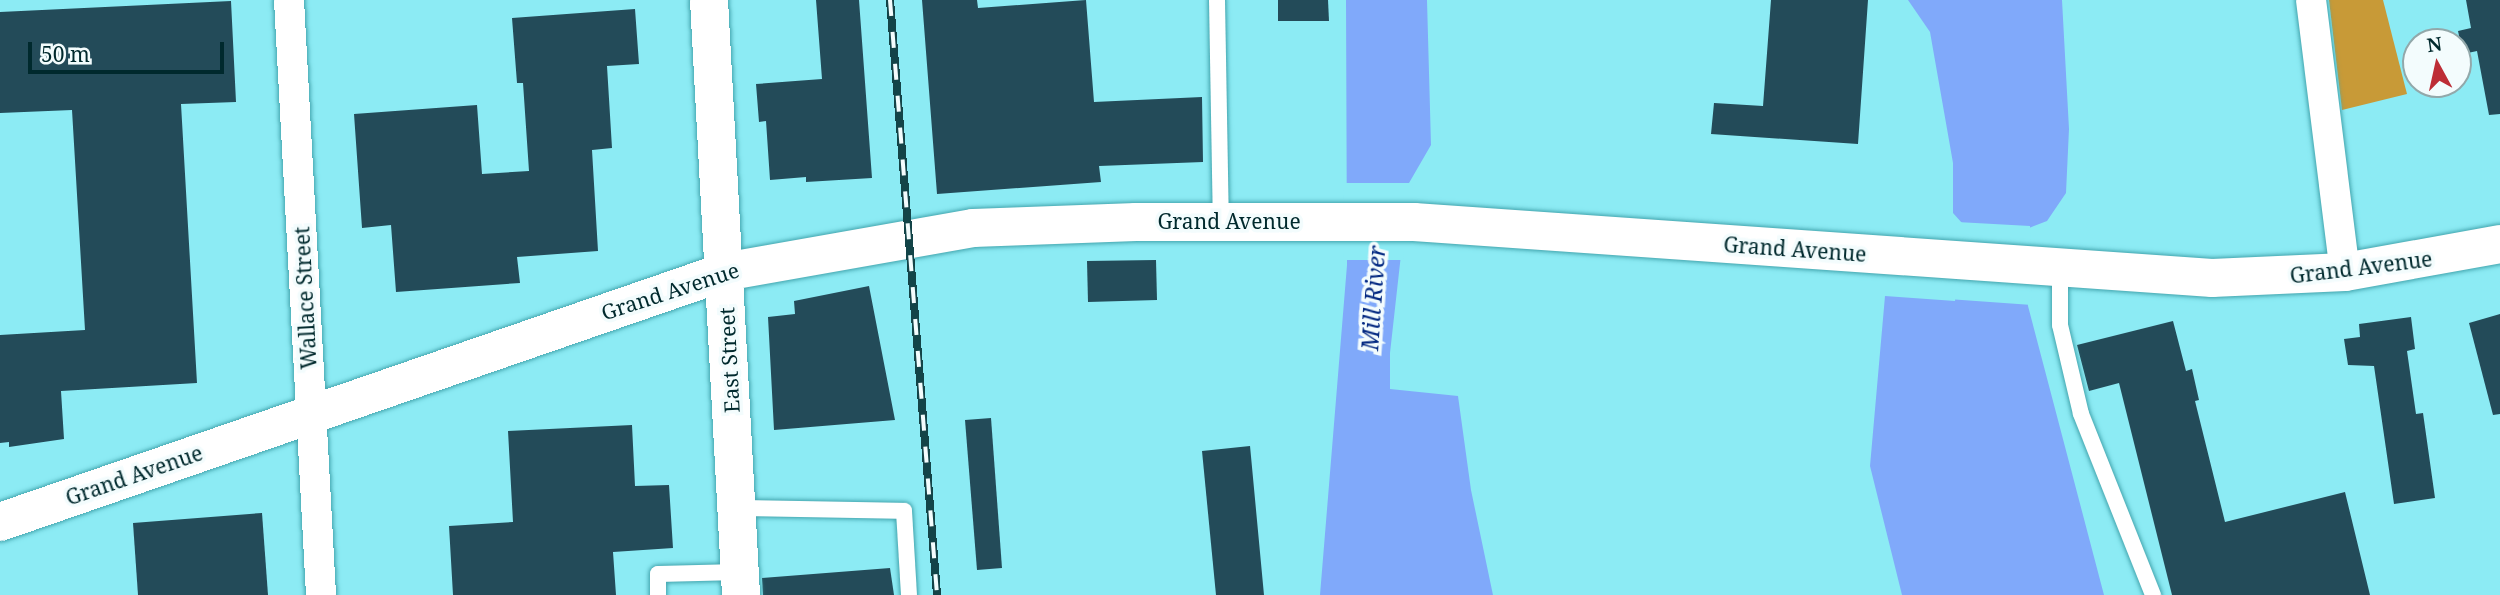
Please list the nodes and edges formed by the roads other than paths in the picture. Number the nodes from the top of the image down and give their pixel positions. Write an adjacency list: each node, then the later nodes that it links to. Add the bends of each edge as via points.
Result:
1 (289, 0): 10 (street, Wallace Street)
2 (709, 0): 8 (main road, East Street)
3 (1217, 0): 5 (lane)
4 (2311, 0): 9 (street)
5 (1220, 221): 7 (main road, Grand Avenue, via 1414,222); 8 (main road, Grand Avenue, via 973,228)
6 (2500, 244): 9 (main road, Grand Avenue)
7 (2046, 268): 9 (main road, Grand Avenue, via 2212,278); 17 (lane, via 2081,414)
8 (724, 272): 10 (main road, Grand Avenue); 11 (main road, East Street)
9 (2345, 272)
10 (312, 412): 12 (main road, Grand Avenue); 14 (street, Wallace Street)
11 (737, 508): 13 (main road, East Street); 16 (lane, via 904,511)
12 (0, 522)
13 (741, 584): 15 (lane, via 658,574)
14 (321, 595)
15 (658, 595)
16 (909, 595)
17 (2153, 595)

